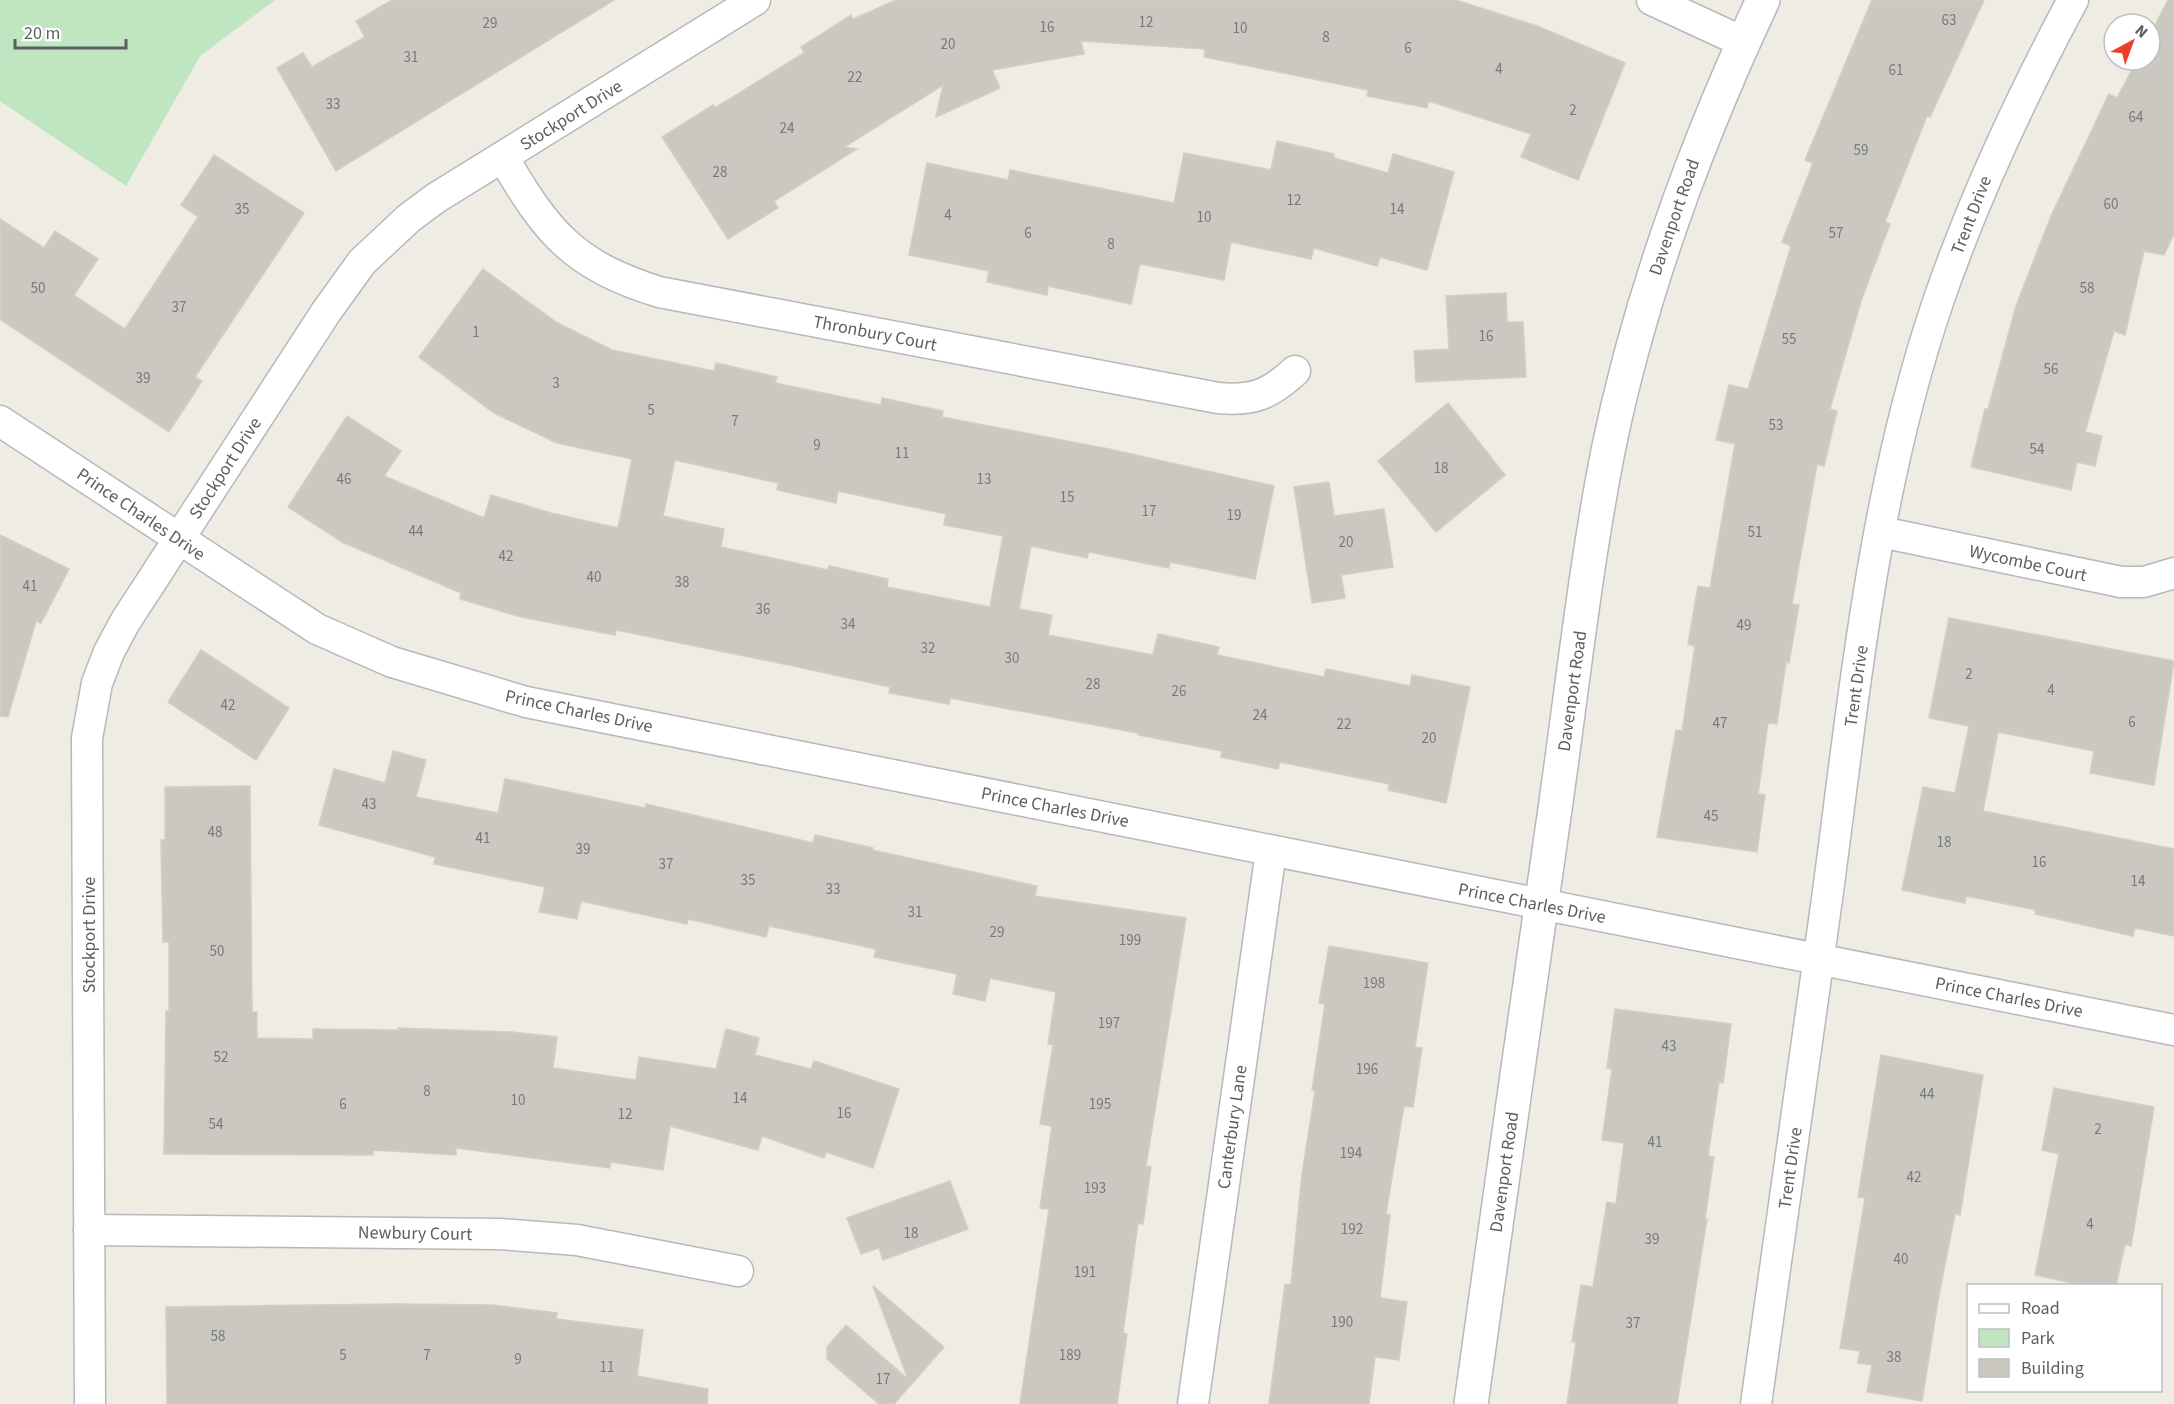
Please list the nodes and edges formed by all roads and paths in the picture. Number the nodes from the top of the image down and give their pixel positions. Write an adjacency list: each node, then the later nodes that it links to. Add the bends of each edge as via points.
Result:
1 (755, 0): 6 (street, Stockport Drive)
2 (1652, 0): 5 (street)
3 (1763, 0): 5 (street, Davenport Road)
4 (2073, 0): 9 (street, Trent Drive, via 1971,212 1923,353)
5 (1743, 42): 13 (street, Davenport Road, via 1672,218 1619,403 1598,506)
6 (502, 157): 7 (street, Thronbury Court, via 528,201 567,246 593,266 659,292 1218,398 1242,400 1266,393); 10 (street, Stockport Drive, via 409,218 362,262)
7 (1295, 372)
8 (0, 421): 10 (street, Prince Charles Drive)
9 (1881, 532): 11 (street, Wycombe Court, via 2121,582 2144,582); 14 (street, Trent Drive)
10 (180, 538): 12 (street, Prince Charles Drive, via 317,629 392,662 470,687 526,702); 16 (street, Stockport Drive, via 109,652 87,738)
11 (2174, 573)
12 (1271, 850): 13 (street, Prince Charles Drive); 19 (street, Canterbury Lane)
13 (1541, 905): 14 (street, Prince Charles Drive); 20 (street, Davenport Road)
14 (1819, 959): 15 (street, Prince Charles Drive); 21 (street, Trent Drive)
15 (2174, 1030)
16 (89, 1230): 17 (street, Newbury Court, via 530,1236 577,1240); 18 (street, Stockport Drive)
17 (738, 1271)
18 (90, 1404)
19 (1193, 1404)
20 (1471, 1404)
21 (1756, 1404)

